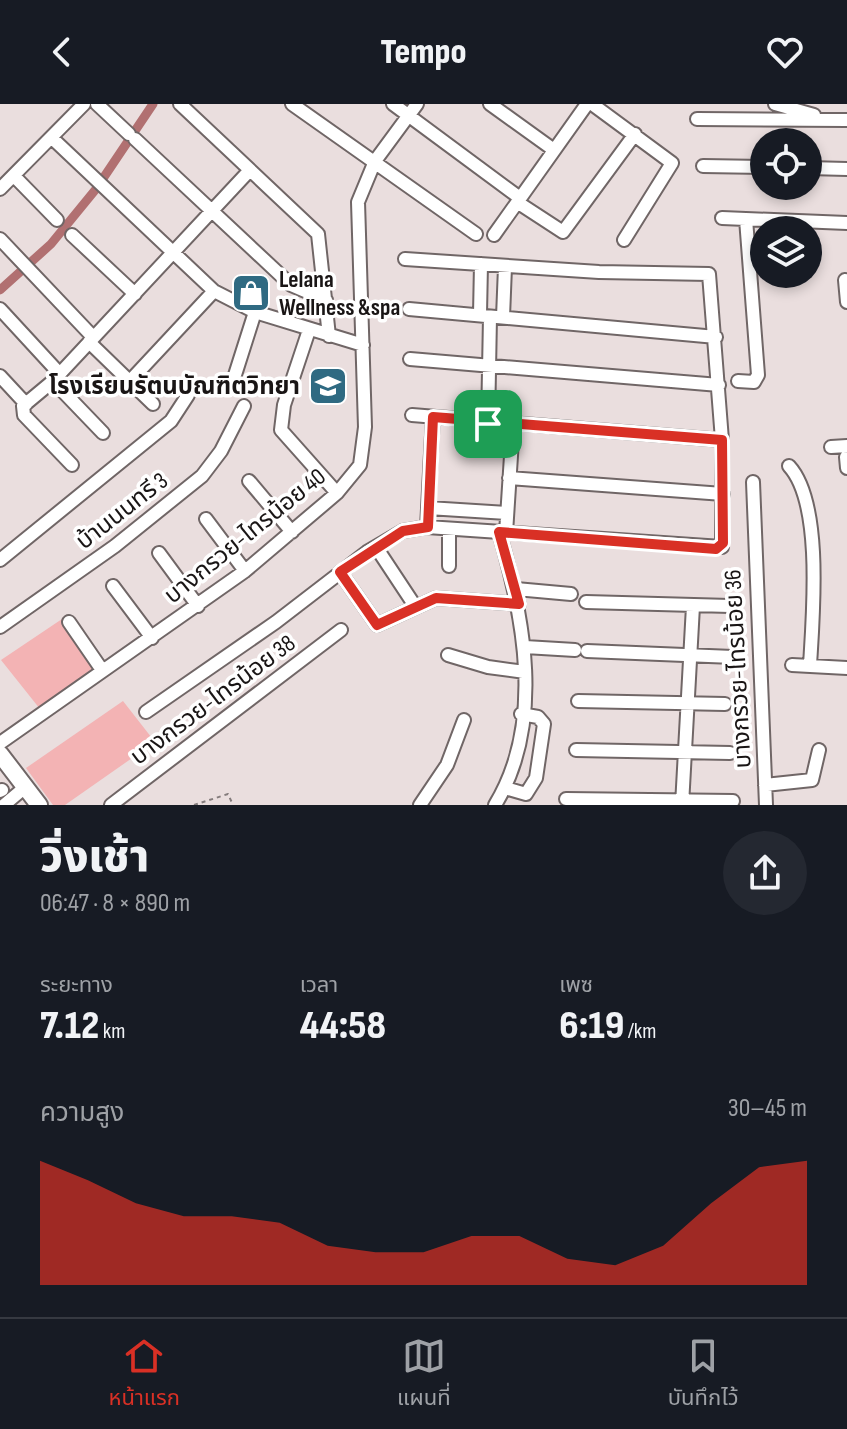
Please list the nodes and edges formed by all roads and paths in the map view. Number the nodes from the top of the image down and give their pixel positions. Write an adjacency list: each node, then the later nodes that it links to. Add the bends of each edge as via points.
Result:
1 (84, 104): 14 (street)
2 (97, 104): 25 (street)
3 (180, 104): 21 (street)
4 (292, 104): 16 (street)
5 (393, 104): 9 (street)
6 (490, 104): 15 (street)
7 (590, 104): 13 (street); 15 (street)
8 (775, 104): 11 (street)
9 (413, 110): 16 (street, บางกรวย-ไทรน้อย 40); 24 (street)
10 (697, 119): 11 (street)
11 (832, 119): 12 (street)
12 (847, 120)
13 (635, 134): 24 (street, via 563,232); 34 (street, via 672,163)
14 (52, 138): 22 (street); 35 (street)
15 (554, 150): 24 (street)
16 (375, 161): 30 (street); 52 (street, บางกรวย-ไทรน้อย 40, via 356,214)
17 (703, 166): 18 (street)
18 (750, 167)
19 (822, 168): 20 (street)
20 (847, 169)
21 (250, 170): 25 (street); 42 (street, via 318,234)
22 (14, 176): 23 (street); 28 (street)
23 (0, 189)
24 (518, 200): 32 (street)
25 (214, 211): 35 (street); 42 (street, via 291,285)
26 (722, 218): 27 (street)
27 (746, 219): 29 (street); 59 (street, via 758,375 754,382)
28 (57, 220)
29 (847, 223)
30 (476, 234)
31 (72, 235): 41 (street)
32 (494, 235)
33 (0, 239): 51 (street)
34 (624, 240)
35 (175, 253): 40 (street); 41 (street)
36 (405, 259): 37 (street)
37 (481, 264): 38 (street); 47 (street)
38 (505, 267): 47 (street); 50 (street, via 705,272 711,282)
39 (845, 280): 43 (street)
40 (214, 291): 46 (street); 58 (street)
41 (135, 294): 51 (street)
42 (326, 300): 49 (street)
43 (847, 302)
44 (0, 309): 57 (street)
45 (409, 309): 47 (street)
46 (255, 312): 48 (street); 55 (street)
47 (491, 316): 50 (street); 54 (street)
48 (309, 330): 49 (street); 78 (street, via 281,430)
49 (329, 336): 52 (street)
50 (716, 337): 60 (street)
51 (91, 340): 57 (street); 58 (street)
52 (363, 345): 78 (street, บางกรวย-ไทรน้อย 40, via 364,451 360,465)
53 (410, 359): 54 (street)
54 (487, 367): 60 (street); 67 (street)
55 (235, 375)
56 (0, 376): 62 (street)
57 (56, 377): 62 (street); 69 (street)
58 (130, 381): 63 (street)
59 (738, 381)
60 (719, 385): 70 (street)
61 (188, 395): 89 (street, via 171,421)
62 (26, 404): 73 (street, via 24,415)
63 (153, 404)
64 (244, 406): 103 (street, บ้านนนทรี 3, via 202,476)
65 (412, 415): 66 (street)
66 (433, 417): 67 (street); 80 (street)
67 (488, 424): 68 (street)
68 (513, 425): 70 (street); 75 (street)
69 (103, 433)
70 (722, 440): 79 (street)
71 (831, 447): 72 (street)
72 (847, 457)
73 (72, 465)
74 (789, 466): 111 (street, via 805,497 815,577)
75 (509, 478): 79 (street); 81 (street)
76 (249, 481): 85 (street)
77 (753, 482): 127 (street, บางกรวย-ไทรน้อย 36)
78 (337, 493): 85 (street, บางกรวย-ไทรน้อย 40)
79 (723, 494): 86 (street, via 719,548)
80 (428, 508): 81 (street); 83 (street)
81 (507, 513): 86 (street)
82 (206, 519): 91 (street)
83 (427, 527): 84 (street); 87 (street, via 403,531)
84 (449, 529): 86 (street); 90 (street)
85 (292, 532): 91 (street, บางกรวย-ไทรน้อย 40)
86 (503, 532): 94 (street)
87 (376, 547): 92 (street); 99 (street)
88 (159, 553): 98 (street)
89 (0, 560)
90 (449, 566)
91 (245, 571): 98 (street, บางกรวย-ไทรน้อย 40)
92 (340, 572): 99 (street, via 377,625); 118 (street)
93 (113, 586): 105 (street)
94 (516, 589): 95 (street); 97 (street)
95 (571, 594)
96 (586, 602): 100 (street)
97 (519, 604): 99 (street, via 450,597); 106 (street)
98 (198, 606): 105 (street, บางกรวย-ไทรน้อย 40)
99 (415, 606)
100 (693, 606): 101 (street); 108 (street)
101 (730, 606)
102 (69, 622): 113 (street)
103 (0, 627)
104 (341, 630): 135 (street, บางกรวย-ไทรน้อย 38)
105 (152, 638): 113 (street, บางกรวย-ไทรน้อย 40)
106 (525, 647): 108 (street); 114 (street)
107 (448, 655): 114 (street)
108 (692, 656): 109 (street); 116 (street)
109 (733, 657)
110 (792, 665): 111 (street)
111 (810, 665): 112 (street)
112 (847, 668)
113 (102, 670): 121 (street, บางกรวย-ไทรน้อย 40)
114 (525, 672): 119 (street)
115 (578, 701): 116 (street)
116 (690, 704): 117 (street); 124 (street)
117 (725, 704)
118 (146, 712)
119 (521, 714): 128 (street); 128 (street, via 538,717 544,724 536,778 526,794)
120 (464, 720): 138 (street, via 447,765)
121 (0, 743)
122 (576, 750): 124 (street)
123 (819, 750): 127 (street, via 812,780)
124 (687, 753): 125 (street); 132 (street)
125 (730, 753)
126 (0, 754): 129 (main road)
127 (765, 785): 140 (street, บางกรวย-ไทรน้อย 36)
128 (505, 788): 139 (street)
129 (23, 789): 133 (street); 134 (main road)
130 (566, 799): 132 (street)
131 (733, 801): 132 (street)
132 (682, 803)
133 (4, 805)
134 (39, 805)
135 (111, 805)
136 (194, 805): 137 (path, via 228,794)
137 (233, 805)
138 (420, 805)
139 (495, 805)
140 (766, 805)

